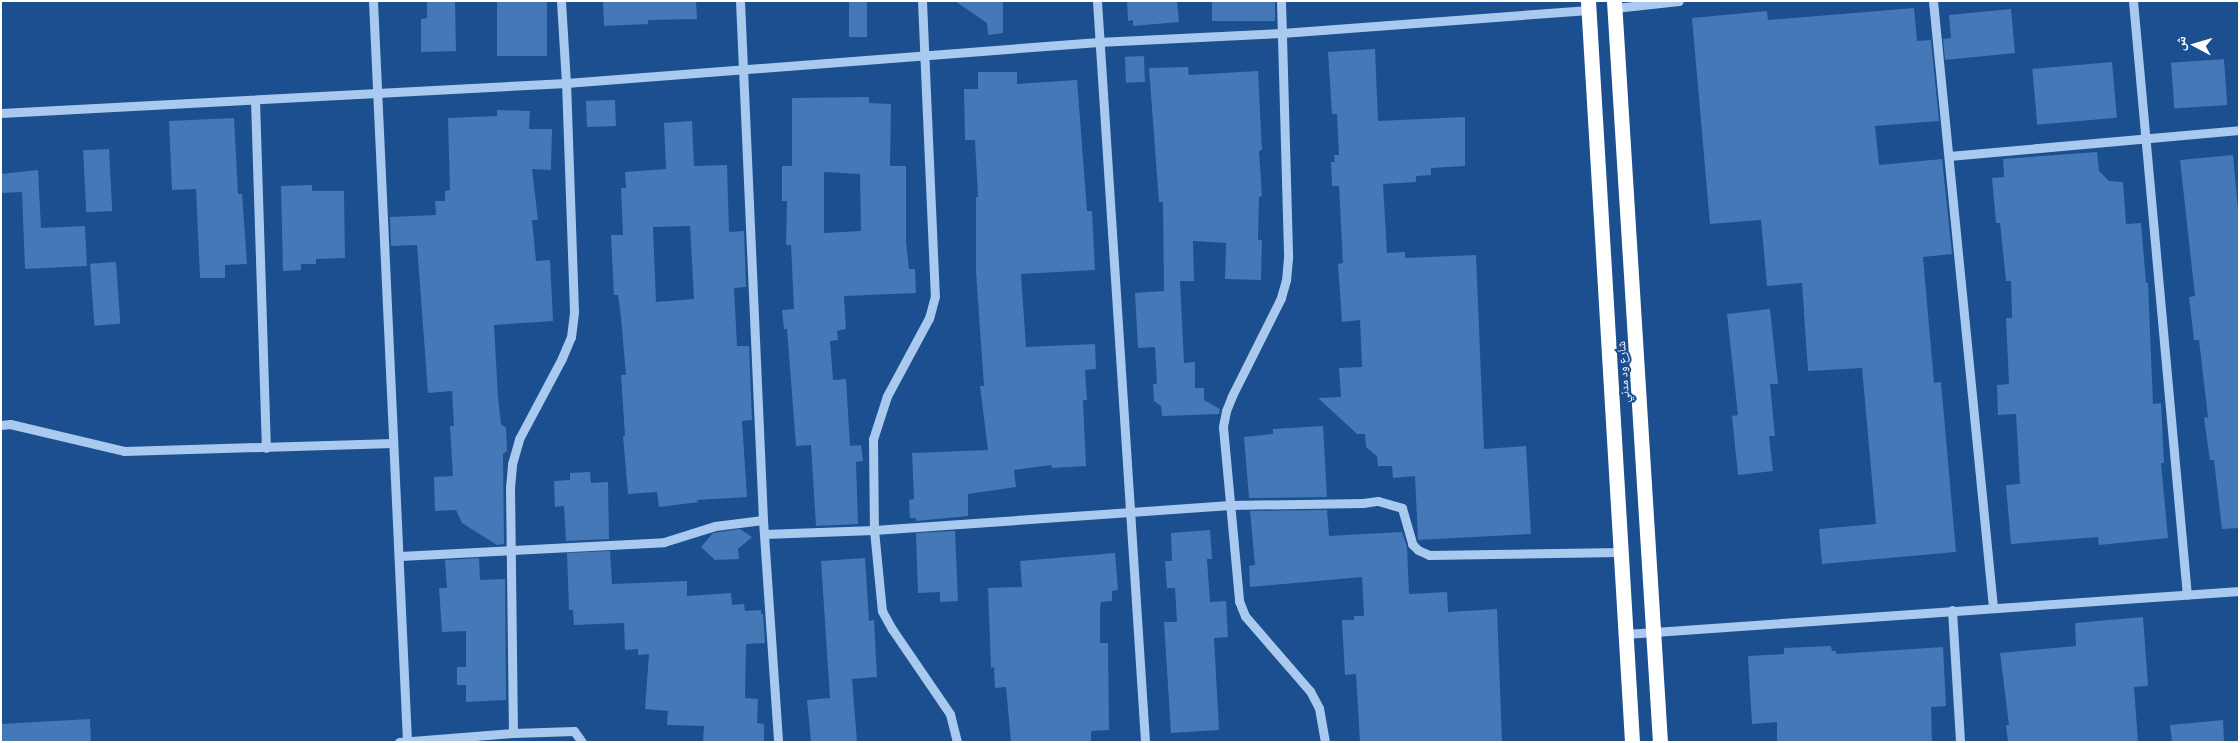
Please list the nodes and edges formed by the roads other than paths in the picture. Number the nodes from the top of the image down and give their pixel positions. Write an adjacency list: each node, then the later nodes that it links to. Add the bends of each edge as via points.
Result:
1 (373, 1): 17 (street)
2 (561, 1): 16 (street)
3 (740, 1): 15 (street)
4 (922, 1): 14 (street)
5 (1097, 1): 13 (street)
6 (1281, 1): 12 (street)
7 (1679, 1): 10 (street)
8 (1933, 1): 22 (street)
9 (2133, 1): 21 (street)
10 (1615, 4): 38 (highway, شارع ود مدني)
11 (1589, 6): 12 (street); 32 (highway, شارع ود مدني)
12 (1282, 33): 13 (street); 26 (street, via 1286,280 1226,411 1223,427)
13 (1098, 42): 14 (street); 27 (street)
14 (925, 57): 15 (street); 29 (street, via 935,296 929,318 887,396 873,439)
15 (743, 71): 16 (street); 28 (street)
16 (566, 83): 17 (street); 31 (street, via 573,320 562,358 519,439 512,464)
17 (379, 94): 18 (street); 24 (street)
18 (255, 100): 19 (street); 25 (street)
19 (1, 113)
20 (2239, 130): 21 (street)
21 (2147, 139): 22 (street); 35 (street)
22 (1949, 156): 36 (street)
23 (1, 425): 25 (street, via 10,424 124,451)
24 (393, 443): 25 (street); 33 (street)
25 (266, 448)
26 (1230, 505): 27 (street); 32 (street, via 1378,501 1402,508 1412,544 1429,555); 46 (street, via 1239,601 1245,616 1310,692 1320,708)
27 (1129, 513): 29 (street); 45 (street)
28 (764, 520): 30 (street); 31 (street, via 715,526 664,542)
29 (874, 530): 30 (street); 44 (street, via 882,611 950,714)
30 (764, 534): 43 (street)
31 (511, 552): 33 (street); 40 (street)
32 (1621, 552): 39 (highway, شارع ود مدني)
33 (400, 556): 41 (street)
34 (2239, 592): 35 (street)
35 (2187, 595): 36 (street)
36 (1993, 607): 37 (street)
37 (1952, 610): 38 (street); 49 (street)
38 (1654, 633): 39 (street); 48 (highway, شارع ود مدني)
39 (1626, 634): 47 (highway, شارع ود مدني)
40 (513, 733): 41 (street); 42 (street, via 574,731)
41 (404, 741)
42 (582, 742)
43 (778, 742)
44 (957, 742)
45 (1145, 742)
46 (1325, 742)
47 (1632, 742)
48 (1660, 742)
49 (1960, 742)

